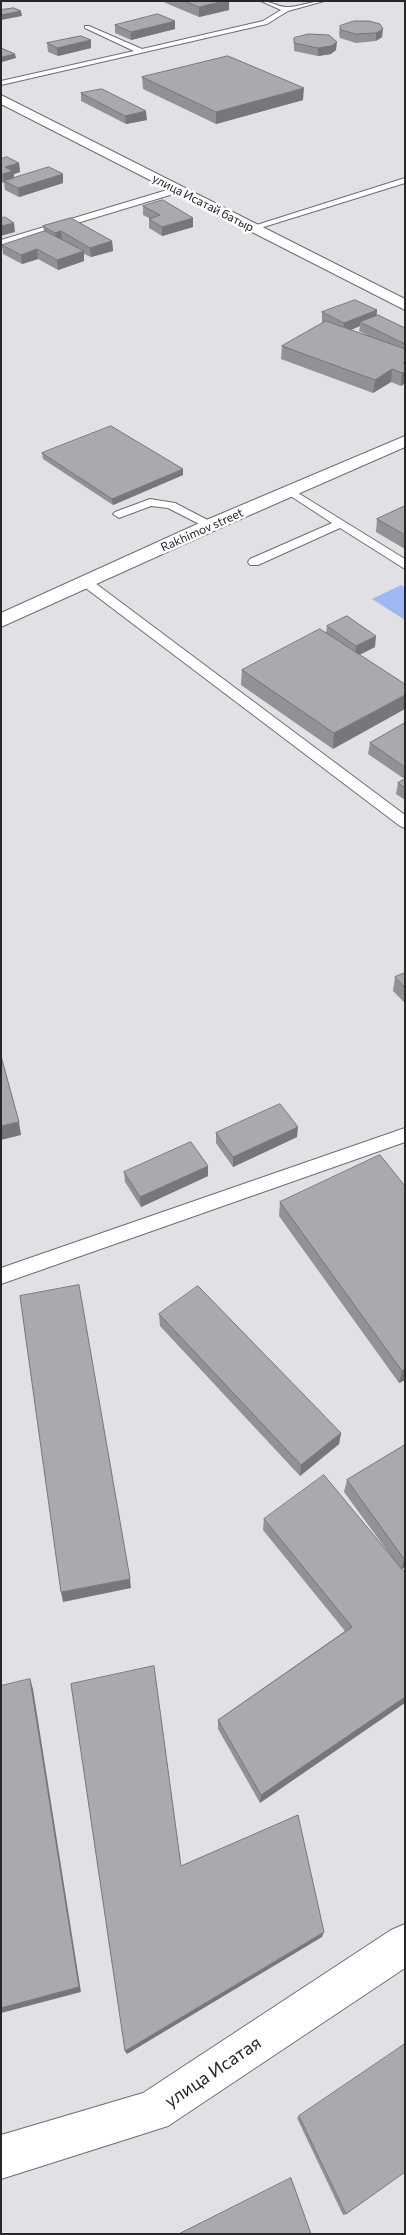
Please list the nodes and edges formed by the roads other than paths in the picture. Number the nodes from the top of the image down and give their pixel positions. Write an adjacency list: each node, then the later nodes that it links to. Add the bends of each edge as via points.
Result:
1 (264, 1): 3 (lane)
2 (321, 1): 3 (lane)
3 (286, 10): 5 (lane, via 265,22)
4 (87, 27): 5 (lane)
5 (141, 51): 6 (lane)
6 (1, 83)
7 (1, 99): 9 (street, улица Исатай батыр)
8 (405, 180): 10 (lane)
9 (177, 190): 10 (street, улица Исатай батыр); 11 (lane)
10 (251, 228): 12 (street, улица Исатай батыр)
11 (1, 243)
12 (405, 306)
13 (405, 442): 14 (street, Rakhimov street)
14 (290, 491): 16 (lane); 17 (street, Rakhimov street)
15 (119, 514): 17 (lane, via 150,502 171,504)
16 (341, 524): 18 (lane); 19 (lane)
17 (211, 525): 20 (street, Rakhimov street)
18 (254, 562)
19 (405, 565)
20 (87, 582): 21 (street, Rakhimov street); 22 (lane)
21 (1, 621)
22 (405, 823)
23 (405, 1135): 24 (lane)
24 (1, 1276)
25 (405, 1944): 26 (street, улица Исатая, via 153,2111)
26 (1, 2157)

